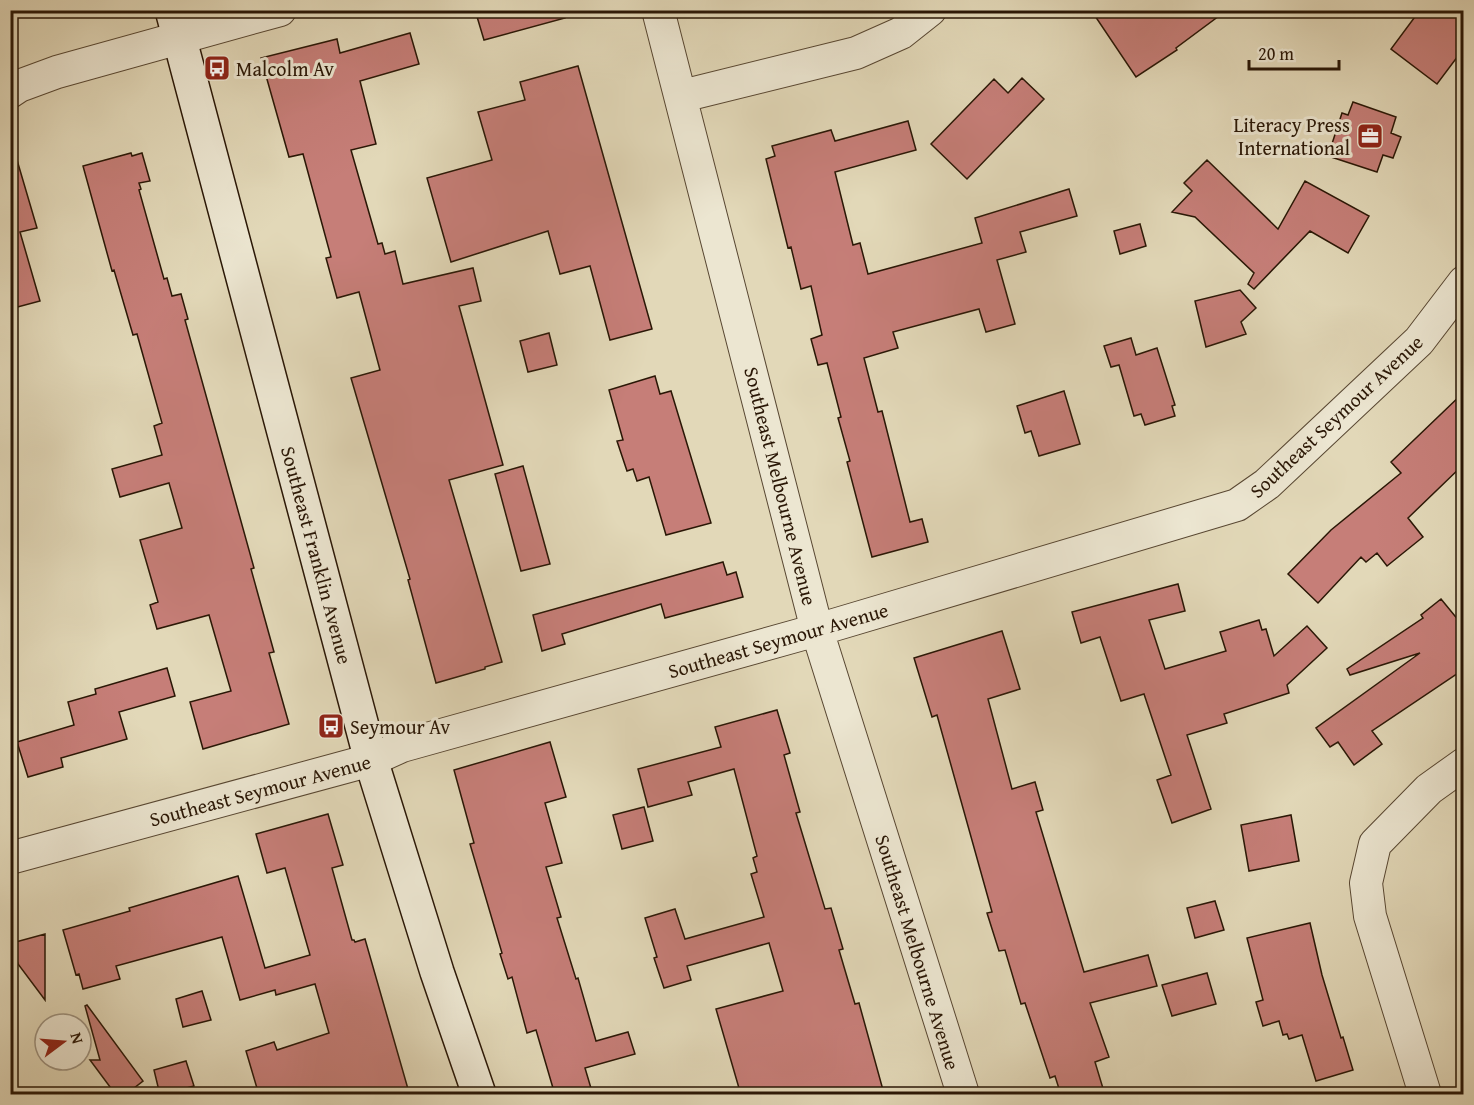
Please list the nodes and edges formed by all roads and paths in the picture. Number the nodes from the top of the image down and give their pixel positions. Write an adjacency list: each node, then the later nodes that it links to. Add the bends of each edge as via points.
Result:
1 (280, 10): 4 (street)
2 (658, 10): 6 (street, Southeast Melbourne Avenue)
3 (930, 10): 6 (street, via 901,33 856,53)
4 (175, 24): 5 (street); 9 (street, Southeast Franklin Avenue)
5 (10, 92)
6 (681, 96): 8 (street, Southeast Melbourne Avenue)
7 (1464, 282): 8 (street, Southeast Seymour Avenue, via 1419,341 1243,503)
8 (817, 630): 9 (street, Southeast Seymour Avenue, via 402,746); 13 (street, Southeast Melbourne Avenue)
9 (371, 760): 11 (street, Southeast Seymour Avenue); 12 (street, Southeast Franklin Avenue)
10 (1464, 764): 14 (street, via 1429,789 1375,844 1366,883 1370,915)
11 (10, 858)
12 (478, 1095)
13 (963, 1095)
14 (1425, 1095)

